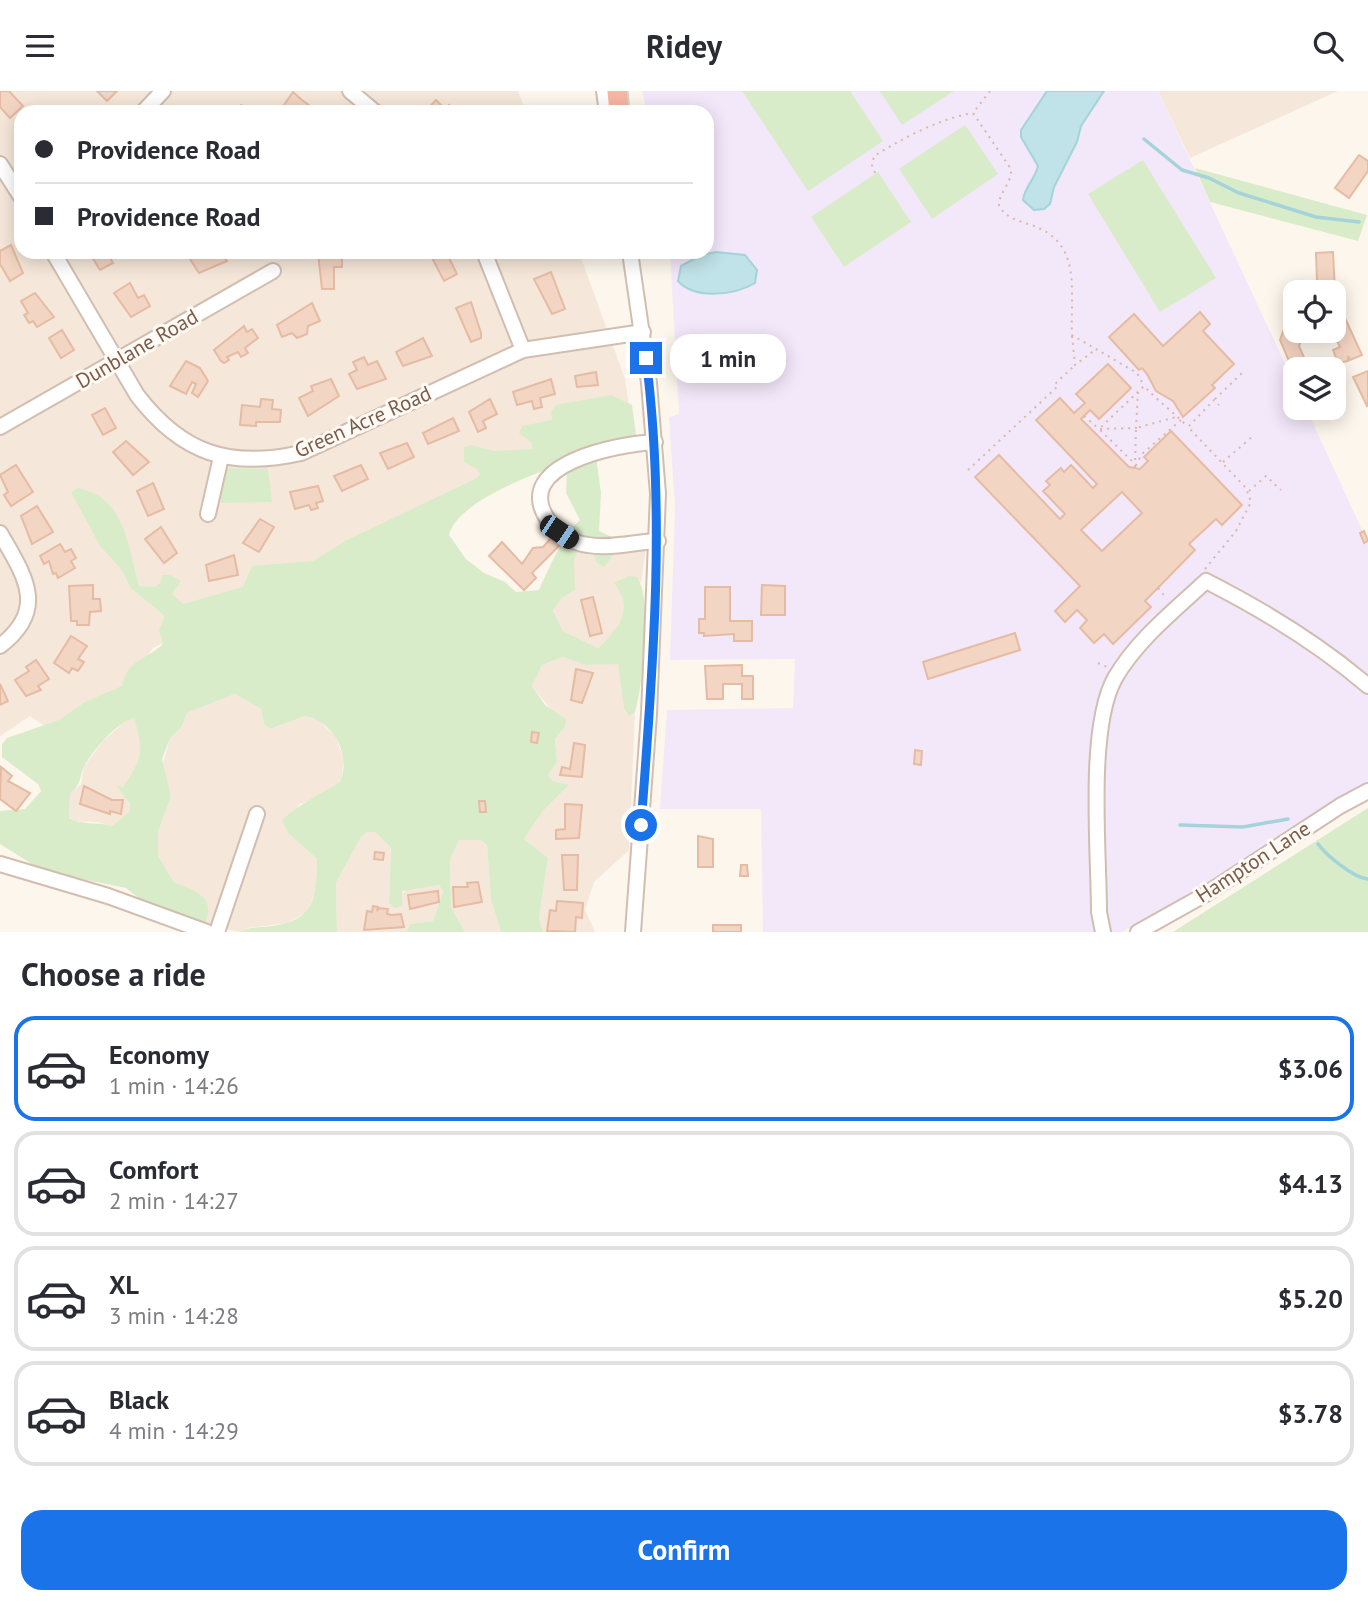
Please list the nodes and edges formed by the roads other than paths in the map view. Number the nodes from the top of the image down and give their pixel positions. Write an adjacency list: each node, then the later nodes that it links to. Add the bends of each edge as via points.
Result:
1 (163, 91): 3 (street)
2 (350, 91): 4 (street)
3 (150, 105)
4 (367, 105)
5 (0, 164): 6 (street)
6 (14, 186)
7 (57, 259): 13 (street, Green Acre Road)
8 (487, 259): 12 (street)
9 (631, 259): 11 (street)
10 (273, 271): 13 (street, Dunblane Road)
11 (643, 332): 12 (street, Green Acre Road); 15 (street)
12 (523, 350): 16 (street, Green Acre Road, via 302,453 255,460)
13 (116, 361): 14 (street, Dunblane Road); 16 (street, Green Acre Road, via 136,395 166,428)
14 (0, 427)
15 (655, 442): 19 (street); 19 (street, via 622,446 567,463 550,474 539,496 550,522 572,540 589,545)
16 (220, 457): 17 (street)
17 (208, 514)
18 (0, 533): 20 (street, via 29,588 24,622)
19 (658, 541): 27 (street)
20 (0, 646)
21 (1368, 686): 28 (street, via 1311,640 1206,581 1146,637 1107,694 1098,750)
22 (1368, 791): 29 (street, Hampton Lane)
23 (257, 814): 26 (street)
24 (0, 864): 25 (street)
25 (207, 932)
26 (217, 932)
27 (632, 932)
28 (1103, 932)
29 (1138, 932)

